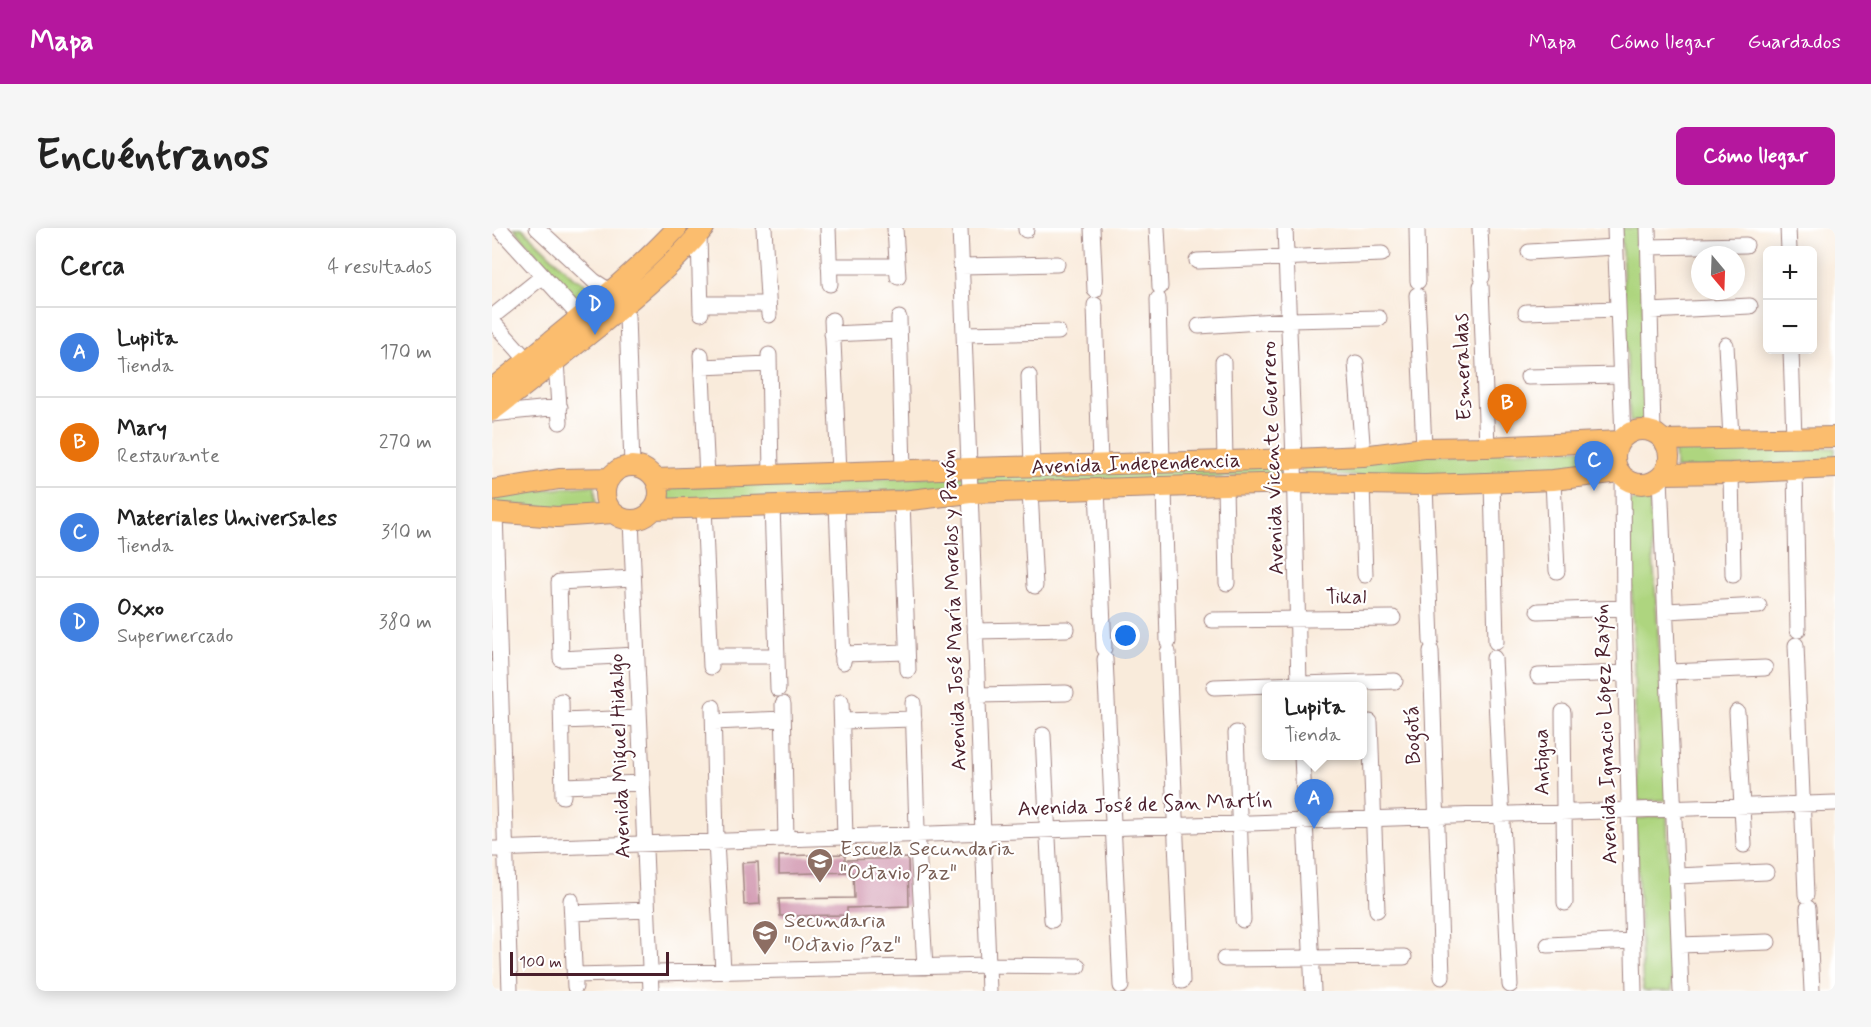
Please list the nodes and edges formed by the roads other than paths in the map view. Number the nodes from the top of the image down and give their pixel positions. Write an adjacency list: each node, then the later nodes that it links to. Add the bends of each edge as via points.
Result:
1 (500, 228): 28 (street)
2 (537, 228): 30 (street)
3 (677, 228): 30 (main road)
4 (764, 228): 16 (street, via 769,310 701,309)
5 (828, 228): 26 (street)
6 (895, 228): 26 (street, via 898,271)
7 (960, 228): 27 (street, Avenida José María Morelos y Pavón)
8 (1092, 228): 64 (street)
9 (1157, 228): 63 (street)
10 (1285, 228): 23 (street, Avenida Vicente Guerrero)
11 (1417, 228): 59 (street)
12 (1480, 228): 58 (street, Esmeraldas)
13 (1615, 228): 19 (street)
14 (1648, 228): 20 (street)
15 (1788, 228): 18 (street)
16 (701, 231): 30 (main road, via 662,273)
17 (1746, 245): 20 (street)
18 (1789, 246)
19 (1615, 247): 21 (street); 32 (street)
20 (1648, 248): 33 (street)
21 (1529, 252)
22 (1382, 254): 23 (street)
23 (1286, 258): 24 (street); 38 (street, Avenida Vicente Guerrero)
24 (1197, 261)
25 (1057, 264): 27 (street)
26 (829, 266): 29 (street)
27 (961, 266): 41 (street, Avenida José María Morelos y Pavón)
28 (543, 276): 35 (street); 37 (street)
29 (830, 284)
30 (617, 299): 35 (main road); 45 (main road); 65 (street, via 627,316 628,327)
31 (1750, 306): 33 (street)
32 (1618, 309): 34 (street); 48 (street)
33 (1650, 311): 53 (street)
34 (1526, 312)
35 (580, 317): 44 (main road)
36 (1378, 318): 38 (street)
37 (492, 319): 44 (street)
38 (1289, 320): 39 (street); 61 (street, Avenida Vicente Guerrero)
39 (1198, 326)
40 (1058, 332): 41 (street)
41 (964, 334): 67 (street, Avenida José María Morelos y Pavón)
42 (1726, 345): 55 (street)
43 (1791, 354): 56 (street)
44 (527, 360): 51 (main road)
45 (556, 361): 52 (main road); 52 (street, via 560,415)
46 (1223, 362): 62 (street)
47 (1356, 363): 60 (street)
48 (1620, 375): 50 (street); 57 (street)
49 (1029, 376): 66 (street)
50 (1528, 377)
51 (492, 389)
52 (492, 412)
53 (1658, 436): 55 (main road); 57 (main road, via 1642,430); 75 (main road, via 1669,457)
54 (1835, 437): 56 (main road)
55 (1731, 438): 56 (main road)
56 (1794, 438)
57 (1622, 439): 58 (main road, Avenida Independencia); 73 (main road, via 1615,457)
58 (1487, 447): 59 (main road, Avenida Independencia)
59 (1424, 448): 60 (main road, Avenida Independencia)
60 (1363, 456): 61 (main road, Avenida Independencia)
61 (1294, 459): 62 (main road, Avenida Independencia); 81 (street, Avenida Vicente Guerrero)
62 (1225, 461): 63 (main road, Avenida Independencia)
63 (1162, 463): 64 (main road, Avenida Independencia)
64 (1100, 464): 66 (main road, Avenida Independencia)
65 (632, 466): 77 (main road, via 620,469); 78 (main road, via 649,472)
66 (1032, 466): 67 (main road, Avenida Independencia)
67 (970, 468): 69 (main road, Avenida Independencia); 89 (street, Avenida José María Morelos y Pavón)
68 (1835, 468): 70 (main road)
69 (903, 470): 71 (main road, Avenida Independencia); 71 (street, via 899,324 832,327)
70 (1795, 470): 72 (main road); 146 (street)
71 (839, 472): 74 (main road, Avenida Independencia)
72 (1731, 473): 75 (main road); 99 (street)
73 (1621, 474): 75 (main road, via 1637,484); 79 (main road, Avenida Independencia); 104 (street, Avenida Ignacio López Rayón)
74 (771, 475): 76 (main road, Avenida Independencia); 76 (street, via 769,360 701,361)
75 (1662, 475): 106 (street)
76 (707, 477): 78 (main road, Avenida Independencia)
77 (610, 478): 87 (main road, via 559,478); 96 (main road, via 605,496 608,505)
78 (655, 479): 94 (main road, via 659,499)
79 (1553, 480): 80 (main road, Avenida Independencia); 97 (street)
80 (1492, 482): 84 (main road, Avenida Independencia); 112 (street)
81 (1294, 483): 82 (main road, Avenida Independencia); 83 (main road, Avenida Independencia); 107 (street, Avenida Vicente Guerrero)
82 (1362, 484): 84 (main road, Avenida Independencia); 98 (street)
83 (1225, 485): 85 (main road, Avenida Independencia); 101 (street)
84 (1425, 485): 152 (street, Bogotá)
85 (1164, 487): 86 (main road, Avenida Independencia); 156 (street)
86 (1097, 489): 88 (main road, Avenida Independencia); 157 (street)
87 (492, 490)
88 (1030, 491): 89 (main road, Avenida Independencia); 102 (street)
89 (970, 493): 90 (main road, Avenida Independencia); 111 (street, Avenida José María Morelos y Pavón)
90 (902, 501): 91 (main road, Avenida Independencia); 113 (street)
91 (837, 503): 92 (main road, Avenida Independencia); 113 (street, via 842,658)
92 (772, 505): 93 (main road, Avenida Independencia); 115 (street)
93 (704, 507): 94 (main road, Avenida Independencia); 115 (street, via 711,662)
94 (655, 509): 96 (main road, via 640,519)
95 (493, 512): 96 (main road, via 557,517); 116 (street)
96 (622, 516): 100 (street, Avenida Miguel Hidalgo)
97 (1557, 571)
98 (1365, 575)
99 (1733, 575)
100 (633, 578): 114 (street, Avenida Miguel Hidalgo); 114 (street, via 559,582 561,658)
101 (1227, 583)
102 (1035, 586)
103 (1759, 606): 106 (street)
104 (1624, 608): 105 (street); 121 (street, Avenida Ignacio López Rayón)
105 (1538, 611)
106 (1667, 611): 120 (street)
107 (1299, 618): 108 (street, Tikal); 109 (street, Tikal); 124 (street, Avenida Vicente Guerrero)
108 (1393, 618)
109 (1212, 620)
110 (1067, 628): 111 (street)
111 (975, 631): 130 (street, Avenida José María Morelos y Pavón)
112 (1496, 642)
113 (907, 652): 119 (street)
114 (636, 655): 135 (street, Avenida Miguel Hidalgo)
115 (776, 656): 128 (street)
116 (496, 657): 139 (street)
117 (1494, 658): 151 (street)
118 (1765, 668): 120 (street)
119 (908, 670)
120 (1669, 672): 148 (street)
121 (1626, 673): 122 (street); 149 (street, Avenida Ignacio López Rayón)
122 (1538, 676)
123 (1395, 681): 125 (street)
124 (1299, 682)
125 (1367, 682)
126 (1262, 686): 127 (street)
127 (1214, 687)
128 (778, 688)
129 (1066, 693): 130 (street)
130 (978, 695): 159 (street, Avenida José María Morelos y Pavón)
131 (561, 701): 136 (street)
132 (841, 702): 137 (street)
133 (1563, 712): 150 (street, Antigua)
134 (1737, 712): 147 (street)
135 (639, 718): 136 (street); 143 (street, Avenida Miguel Hidalgo)
136 (562, 721): 143 (street, via 563,791)
137 (842, 721): 160 (street, via 913,711); 161 (street)
138 (1370, 722): 153 (street)
139 (497, 725): 144 (street)
140 (1236, 733): 155 (street)
141 (1043, 735): 158 (street)
142 (1302, 760): 154 (street)
143 (642, 783): 164 (street, Avenida Miguel Hidalgo)
144 (498, 786): 166 (street)
145 (1835, 803): 146 (street, Avenida José de San Martín)
146 (1802, 804): 147 (street, Avenida José de San Martín); 196 (street)
147 (1742, 806): 148 (street, Avenida José de San Martín); 165 (street)
148 (1673, 808): 149 (street, Avenida José de San Martín); 168 (street)
149 (1629, 810): 150 (street, Avenida José de San Martín); 174 (street, Avenida Ignacio López Rayón)
150 (1564, 812): 151 (street, Avenida José de San Martín); 169 (street, Antigua)
151 (1501, 814): 152 (street, Avenida José de San Martín); 188 (street)
152 (1437, 816): 153 (street, Avenida José de San Martín); 186 (street, Bogotá)
153 (1374, 819): 154 (street, Avenida José de San Martín); 171 (street)
154 (1305, 821): 155 (street, Avenida José de San Martín); 178 (street)
155 (1239, 823): 156 (street, Avenida José de San Martín); 173 (street)
156 (1175, 825): 157 (street, Avenida José de San Martín); 187 (street)
157 (1113, 828): 158 (street, Avenida José de San Martín); 189 (street)
158 (1048, 830): 159 (street, Avenida José de San Martín); 172 (street)
159 (983, 832): 160 (street, Avenida José de San Martín); 181 (street, Avenida José María Morelos y Pavón)
160 (917, 834): 161 (street, Avenida José de San Martín); 183 (street)
161 (845, 837): 162 (street, Avenida José de San Martín)
162 (786, 839): 163 (street, Avenida José de San Martín); 163 (street, via 783,712 713,715)
163 (716, 841): 164 (street, Avenida José de San Martín); 184 (street)
164 (645, 844): 166 (street, Avenida José de San Martín); 170 (street, Avenida Miguel Hidalgo)
165 (1744, 845)
166 (499, 849): 190 (street)
167 (1766, 872): 168 (street)
168 (1677, 876): 177 (street)
169 (1565, 903)
170 (647, 910): 185 (street, Avenida Miguel Hidalgo); 185 (street, via 571,906 575,981)
171 (1377, 910)
172 (1052, 920)
173 (1243, 920)
174 (1633, 941): 176 (street); 194 (street, Avenida Ignacio López Rayón)
175 (1768, 942): 177 (street)
176 (1548, 945)
177 (1679, 945): 195 (street)
178 (1311, 957): 179 (street); 180 (street); 193 (street)
179 (1404, 957)
180 (1224, 959)
181 (988, 966): 182 (street); 183 (street); 192 (street, Avenida José María Morelos y Pavón)
182 (1078, 966)
183 (925, 967): 184 (street)
184 (723, 971): 185 (street)
185 (650, 973): 191 (street, Avenida Miguel Hidalgo)
186 (1442, 977)
187 (1182, 981)
188 (1510, 985)
189 (1121, 987)
190 (510, 991)
191 (651, 991)
192 (989, 991)
193 (1313, 991)
194 (1634, 991)
195 (1681, 991)
196 (1812, 991)

